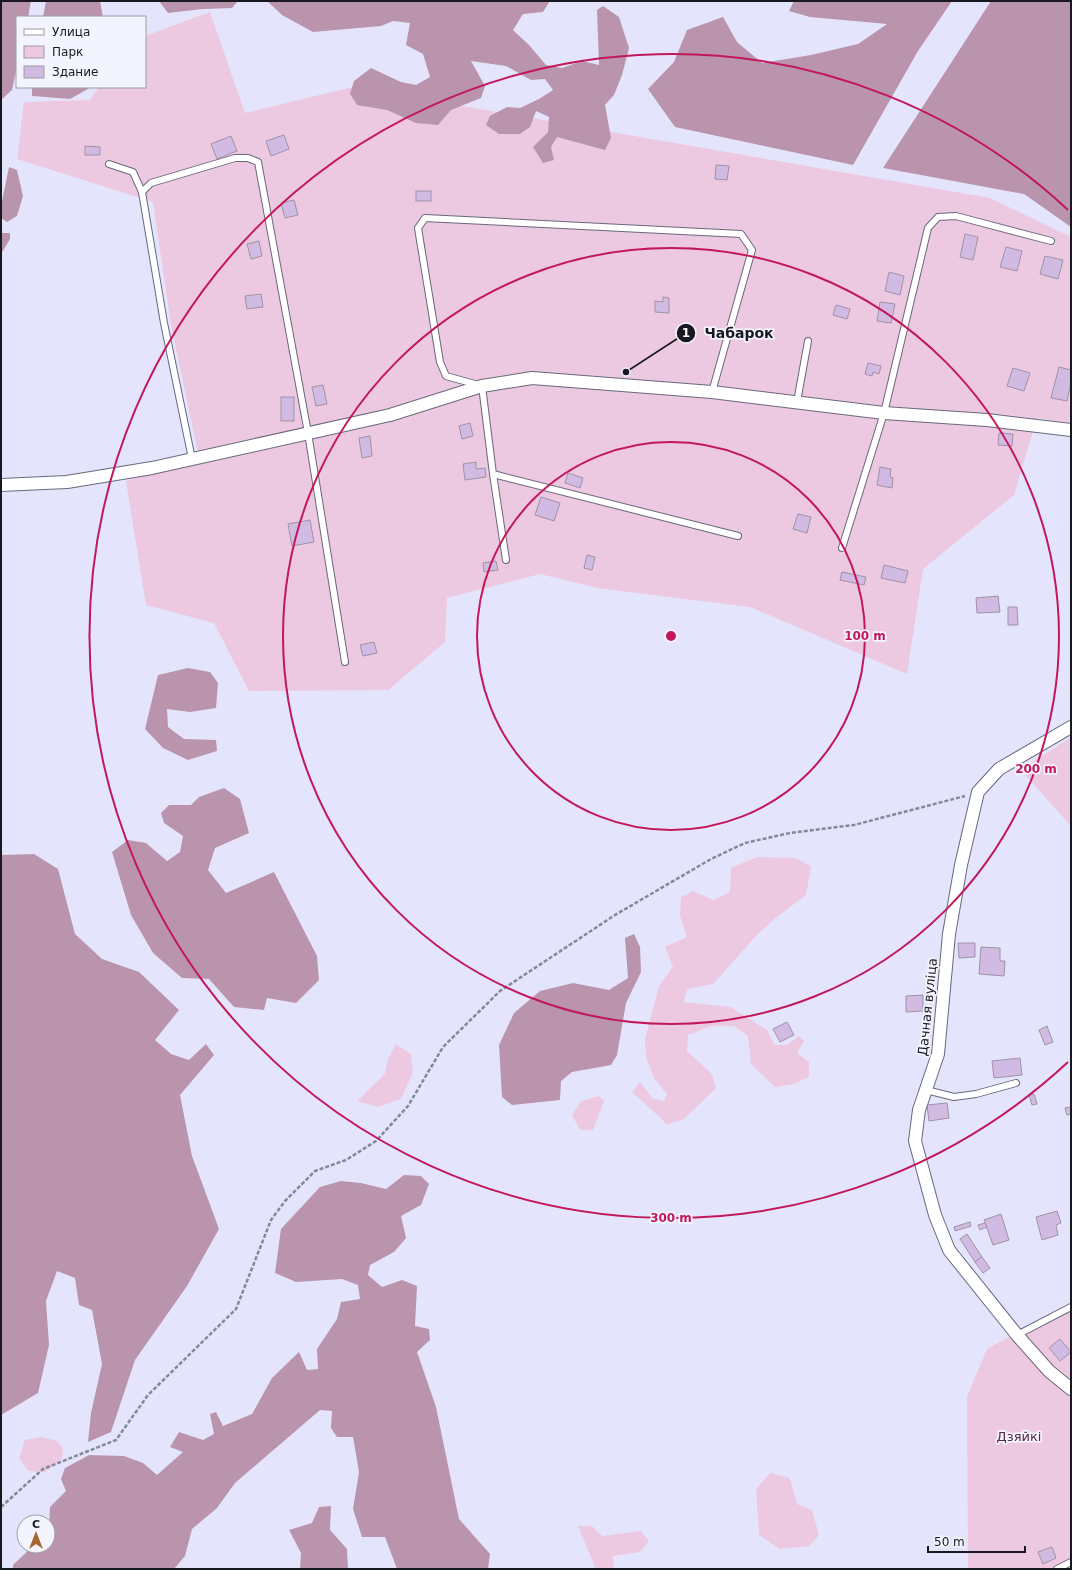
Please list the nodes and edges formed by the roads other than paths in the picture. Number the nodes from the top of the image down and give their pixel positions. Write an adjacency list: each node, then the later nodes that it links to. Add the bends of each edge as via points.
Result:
1 (109, 164): 2 (lane, via 132,172)
2 (142, 192): 10 (lane, via 151,183 235,158 248,158 258,162); 11 (lane, via 164,323)
3 (1051, 241): 8 (lane, via 956,216 938,217 928,228)
4 (808, 341): 7 (lane)
5 (482, 386): 6 (street, via 532,378); 6 (lane, via 446,376 440,362 418,228 425,218 741,234 752,250); 10 (street, via 390,415); 12 (lane)
6 (712, 392): 7 (street)
7 (797, 402): 8 (street)
8 (884, 413): 9 (street, via 987,420); 15 (lane)
9 (1071, 430)
10 (308, 433): 11 (street); 17 (lane)
11 (192, 459): 13 (street, via 67,482)
12 (493, 474): 14 (lane); 16 (lane)
13 (1, 485)
14 (738, 536)
15 (842, 548)
16 (506, 560)
17 (345, 662)
18 (1071, 727): 20 (street, Дачная вуліца, via 999,769 978,792 961,865 949,934 938,1054)
19 (1016, 1083): 20 (lane, via 954,1097)
20 (926, 1090): 22 (street, Дачная вуліца, via 919,1110 915,1141 935,1215 949,1250)
21 (1071, 1307): 22 (lane)
22 (1017, 1335): 23 (street, Дачная вуліца, via 1049,1371)
23 (1071, 1389)
24 (1071, 1562): 25 (lane)
25 (1057, 1569)

